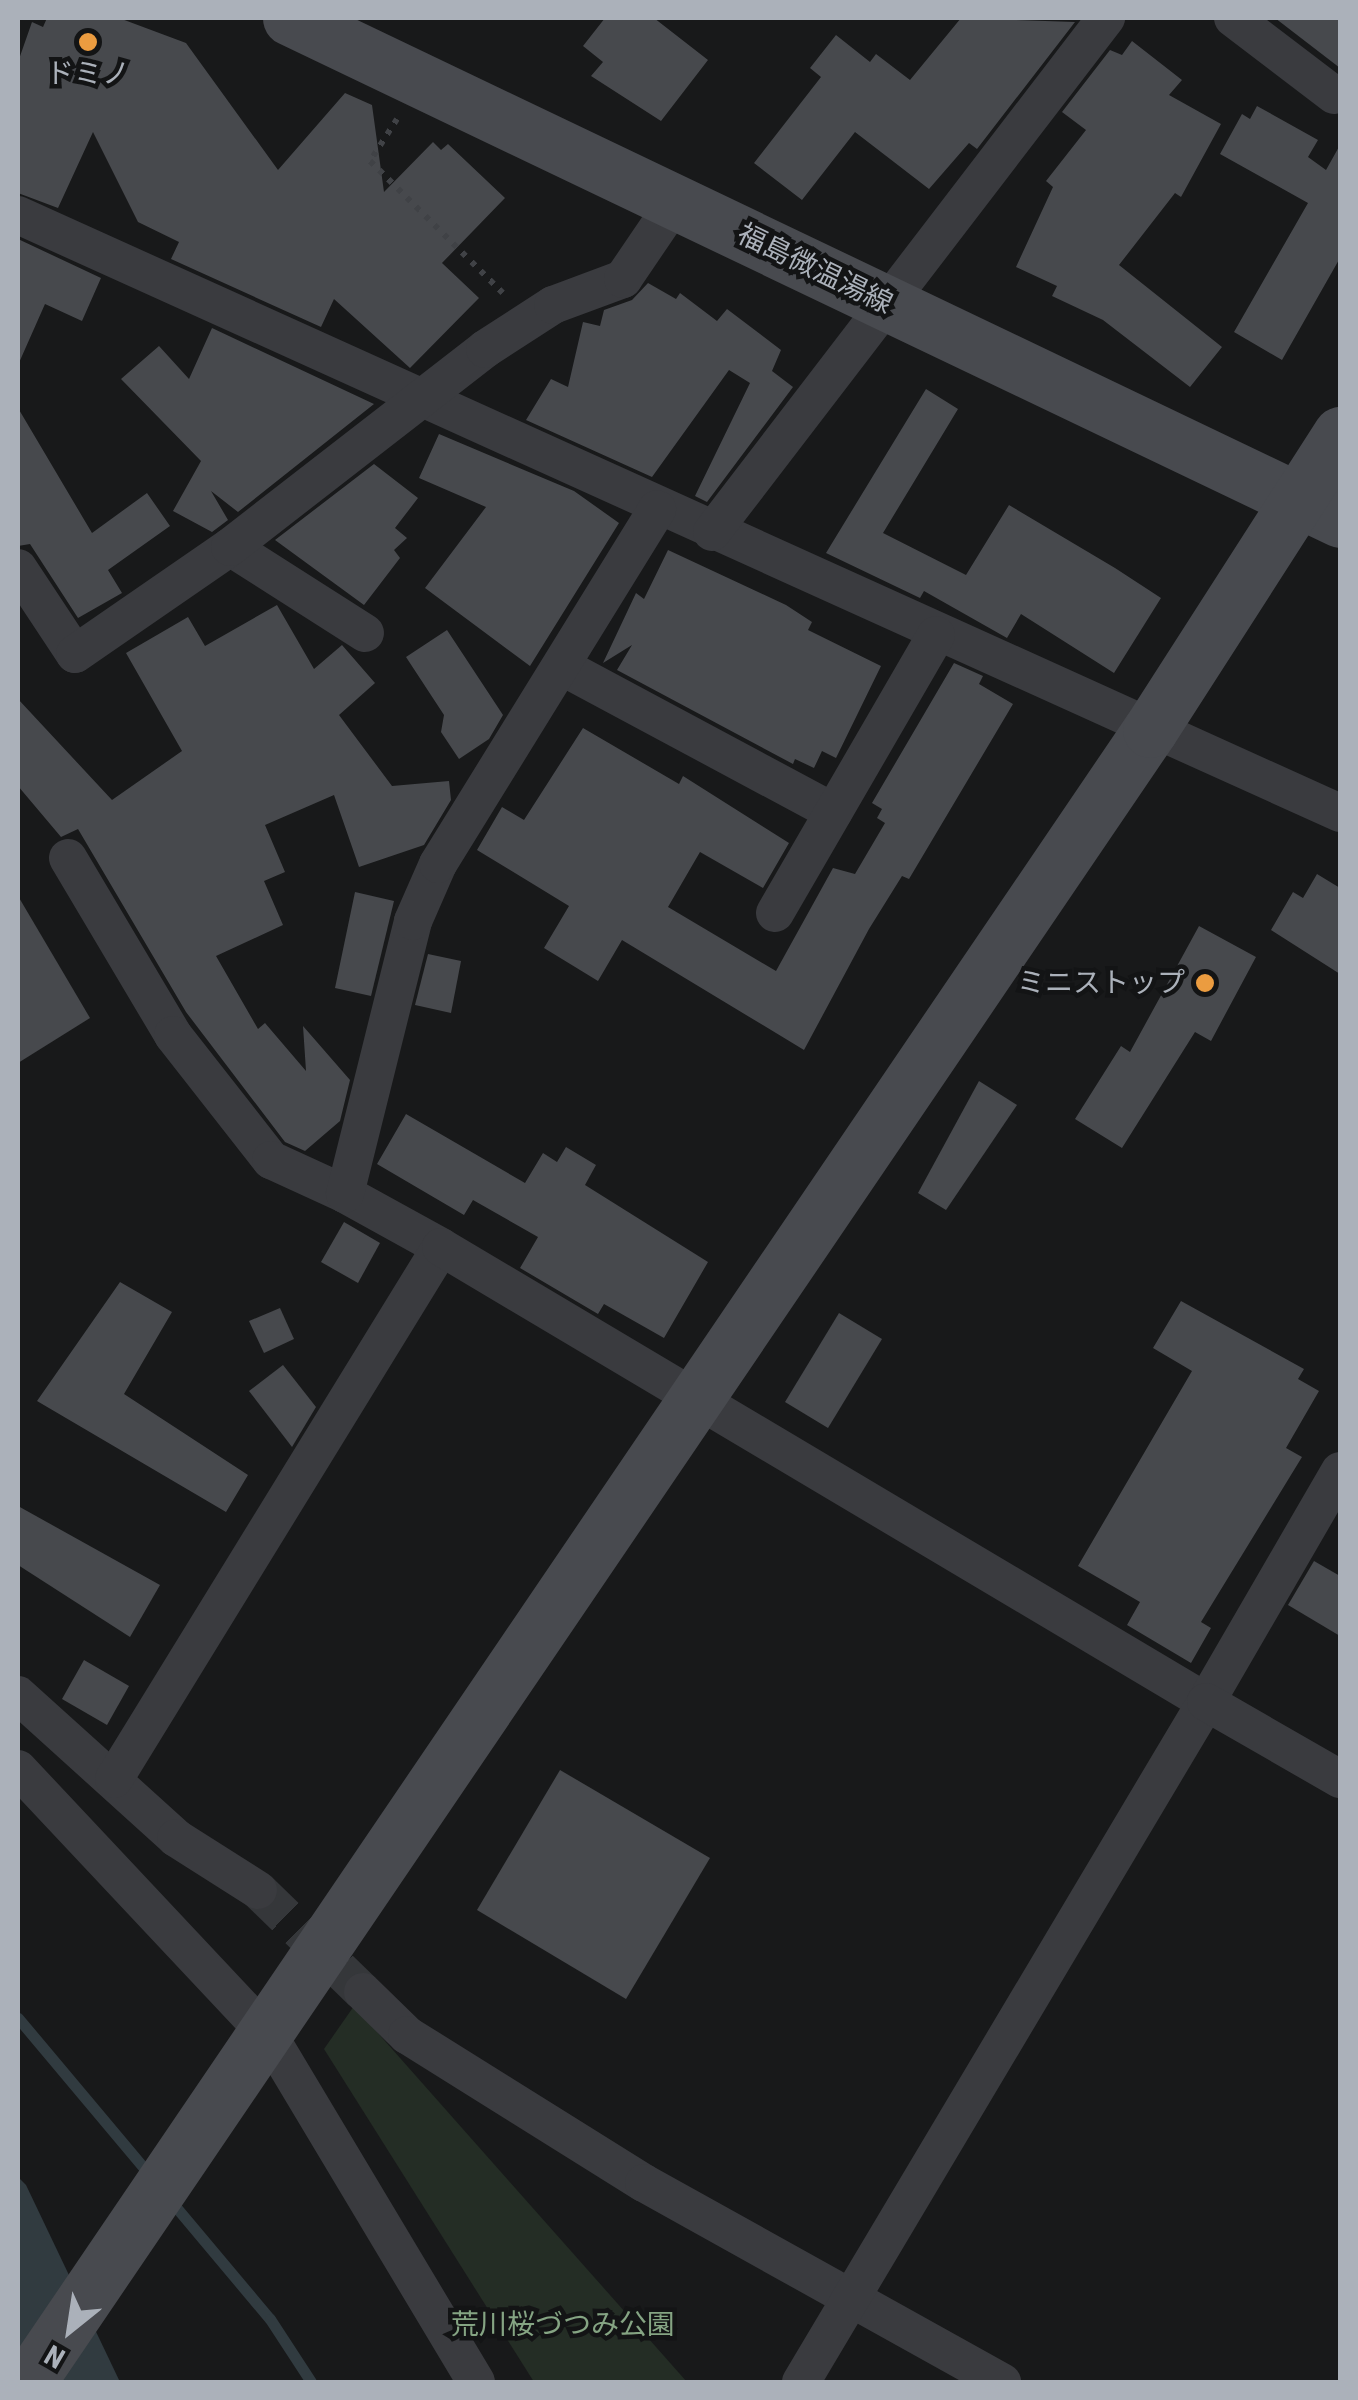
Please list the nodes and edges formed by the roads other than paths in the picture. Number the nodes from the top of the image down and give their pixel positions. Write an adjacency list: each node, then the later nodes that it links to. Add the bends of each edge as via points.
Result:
1 (290, 18): 5 (street, 福島微温湯線)
2 (1106, 18): 7 (street)
3 (1252, 23): 4 (street)
4 (1334, 95)
5 (676, 201): 7 (street, 福島微温湯線); 8 (street, via 623,279 529,319)
6 (18, 216): 8 (street)
7 (885, 302): 11 (street, 福島微温湯線); 12 (street)
8 (419, 400): 10 (street); 13 (street)
9 (1340, 434): 11 (street)
10 (657, 509): 12 (street); 17 (street)
11 (1318, 510): 18 (street)
12 (712, 532): 16 (street)
13 (230, 547): 14 (street, via 75,654); 15 (street)
14 (18, 568)
15 (366, 633)
16 (936, 635): 18 (street); 19 (street)
17 (561, 666): 19 (street); 23 (street, via 438,864 413,921)
18 (1150, 730): 20 (street); 25 (street)
19 (833, 812): 22 (street)
20 (1340, 812)
21 (68, 858): 23 (street, via 174,1036 271,1160)
22 (775, 913)
23 (345, 1194): 24 (street)
24 (440, 1247): 25 (street); 30 (street)
25 (698, 1398): 28 (street); 34 (street)
26 (1340, 1470): 28 (street)
27 (18, 1696): 30 (street)
28 (1206, 1702): 31 (street); 35 (street)
29 (18, 1770): 34 (street)
30 (114, 1779): 32 (street, via 176,1838)
31 (1340, 1780)
32 (258, 1890)
33 (364, 1992): 35 (street, via 407,2035 644,2183)
34 (265, 2042): 36 (street); 37 (street)
35 (854, 2295): 38 (street); 39 (street)
36 (28, 2382)
37 (476, 2382)
38 (801, 2382)
39 (1002, 2382)

